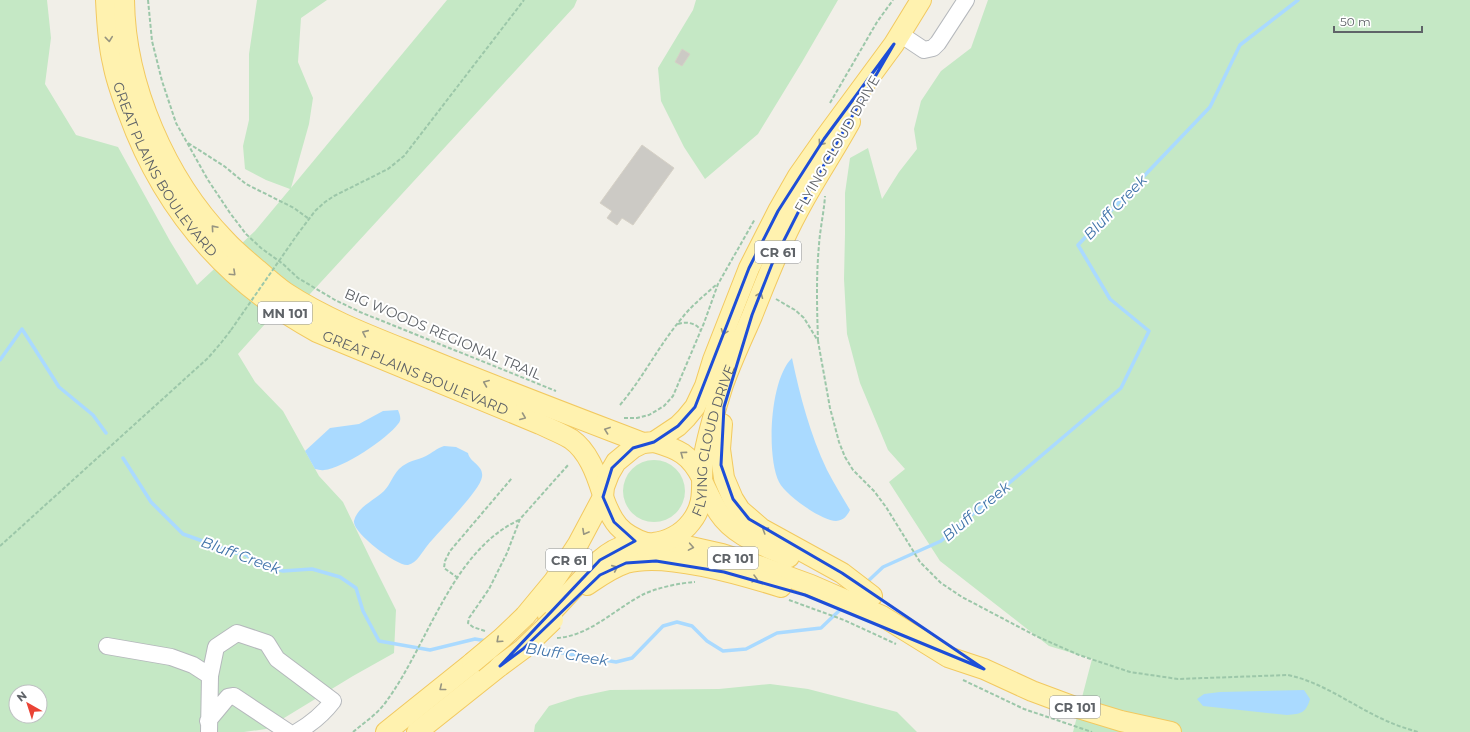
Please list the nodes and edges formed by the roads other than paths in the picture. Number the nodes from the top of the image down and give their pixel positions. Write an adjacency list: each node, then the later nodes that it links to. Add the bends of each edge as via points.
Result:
1 (106, 0): 9 (main road, GREAT PLAINS BOULEVARD / MN 101, one-way to 9, via 112,62 133,127 168,195 217,258 249,287 288,316 317,332 540,424 570,439 587,457)
2 (124, 0): 7 (main road, GREAT PLAINS BOULEVARD / MN 101, one-way to 2, via 492,386 328,318 286,293 240,255 210,223 194,201 176,174 157,136 134,74 126,33)
3 (921, 0): 5 (main road, FLYING CLOUD DRIVE / CR 61)
4 (966, 0): 5 (street, via 933,48 924,50)
5 (897, 39): 6 (main road, FLYING CLOUD DRIVE / CR 61, one-way to 5, via 777,253 797,213); 7 (main road, FLYING CLOUD DRIVE / CR 61, one-way to 7, via 798,176 778,211 749,268 695,407 678,426)
6 (752, 315): 8 (main road, FLYING CLOUD DRIVE / CR 61, via 723,385 704,461); 11 (main road, one-way to 6, via 762,529 740,510 732,499 724,478 720,449 724,406)
7 (649, 443): 8 (main road, CR 101, one-way to 7, via 693,463 683,453 668,446); 9 (main road, FLYING CLOUD DRIVE / CR 61, via 633,448 616,462 609,474)
8 (702, 481): 10 (main road, FLYING CLOUD DRIVE / CR 61, via 703,493 699,510 691,523 675,536); 11 (main road, CR 101, via 726,522)
9 (603, 495): 10 (main road, CR 101, via 609,513 619,528 634,539); 19 (main road, FLYING CLOUD DRIVE / CR 61, one-way to 19, bridge, via 566,564 525,616 502,638)
10 (649, 543): 11 (main road, CR 101, one-way to 11, via 691,547 722,554); 12 (main road, FLYING CLOUD DRIVE / CR 61, via 623,546 604,556)
11 (812, 583): 12 (main road, one-way to 11, via 586,586 600,575 626,563 656,560 704,567 758,580); 14 (main road, CR 101, via 948,657); 14 (main road, CR 101, via 842,573 872,596 944,639)
12 (551, 625): 20 (main road, bridge)
13 (107, 646): 15 (street, via 172,657 193,665)
14 (984, 669): 21 (main road, CR 101, via 1075,707 1120,721)
15 (210, 676): 16 (street); 18 (street, via 216,648 237,633 266,643 277,659 333,701)
16 (208, 726): 17 (street, via 228,697 234,696)
17 (288, 732)
18 (297, 732)
19 (386, 732)
20 (417, 732)
21 (1171, 732)

